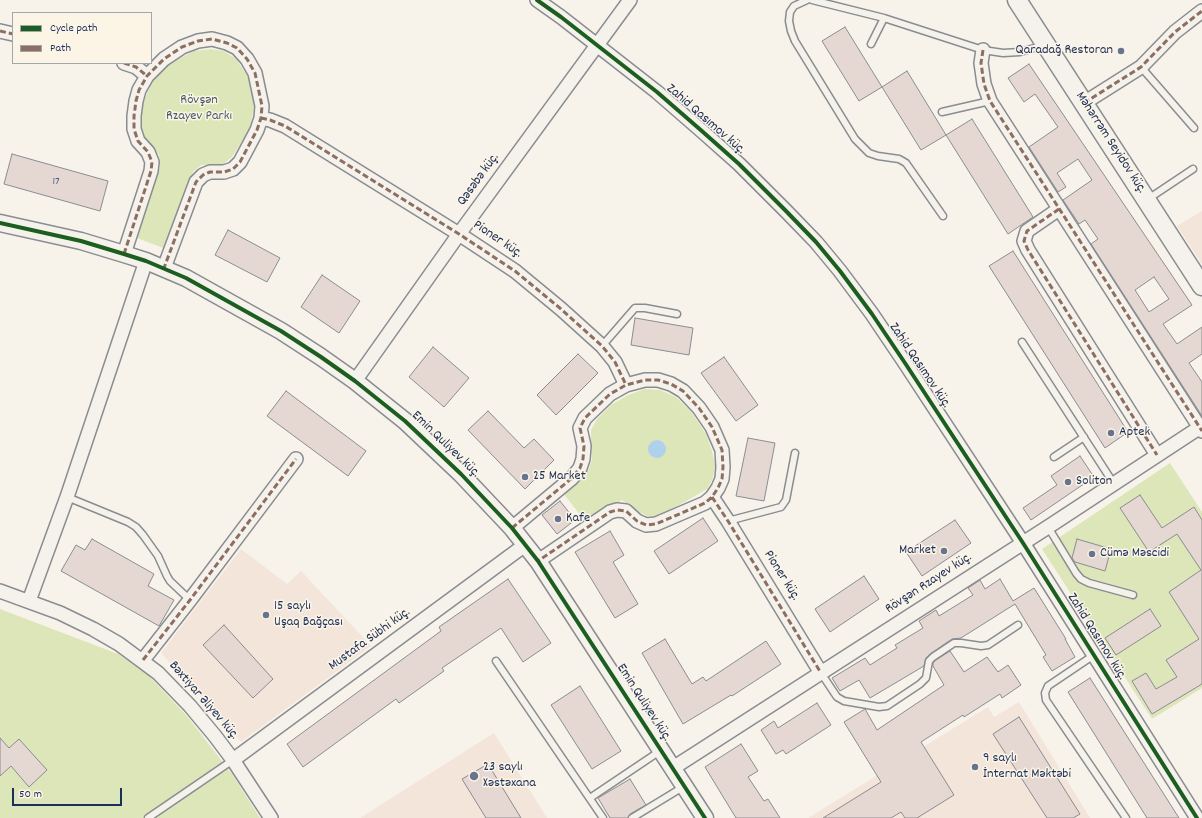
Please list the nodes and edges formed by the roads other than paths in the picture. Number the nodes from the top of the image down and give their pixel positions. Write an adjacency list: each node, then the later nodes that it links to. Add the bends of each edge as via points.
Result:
1 (537, 0): 11 (street, Zahid Qasımov küç.)
2 (630, 0): 11 (street, Qəsəbə küç.)
3 (807, 0): 25 (lane, via 801,1 790,12 791,32 855,139 869,152 906,162)
4 (812, 0): 7 (lane)
5 (1017, 0): 12 (main road, Məhərrəm Seyidov küç.)
6 (1202, 11): 15 (street, via 1175,32)
7 (884, 18): 10 (lane); 13 (lane)
8 (0, 31): 9 (street)
9 (12, 34)
10 (871, 44)
11 (598, 45): 27 (street, Qəsəbə küç.); 49 (street, Zahid Qasımov küç., via 657,92 739,164 816,242 876,320)
12 (1046, 45): 13 (lane, via 1020,52); 18 (main road, Məhərrəm Seyidov küç.)
13 (983, 50): 17 (street, via 981,63)
14 (127, 64): 16 (street)
15 (1141, 67): 18 (street); 21 (lane)
16 (148, 76): 20 (street, via 164,59 182,47 212,39 227,43 237,48 255,73 262,106); 28 (street, via 136,101 134,129 138,141 148,152 152,162 151,171)
17 (990, 101): 19 (lane); 24 (street)
18 (1084, 103): 23 (main road, Məhərrəm Seyidov küç.)
19 (942, 112)
20 (261, 118): 27 (street, Pioner küç., via 285,126); 30 (street, via 240,162 233,169 210,172 202,175 196,182)
21 (1194, 128)
22 (1193, 169): 23 (lane)
23 (1146, 200): 31 (main road, Məhərrəm Seyidov küç.)
24 (1059, 209): 37 (street); 40 (street, via 1027,231 1024,242)
25 (943, 216)
26 (0, 223): 28 (street, Emin Quliyev küç.)
27 (459, 234): 34 (street, Pioner küç., via 515,271); 35 (street, Qəsəbə küç.)
28 (124, 254): 29 (street, Emin Quliyev küç.)
29 (146, 261): 30 (street, Emin Quliyev küç.); 44 (street)
30 (164, 268): 35 (street, Emin Quliyev küç., via 202,286 282,332)
31 (1202, 286)
32 (677, 314): 34 (lane, via 634,308)
33 (1022, 342): 38 (lane)
34 (602, 346): 36 (street, Pioner küç.)
35 (355, 381): 48 (street, Emin Quliyev küç., via 405,421 461,474)
36 (626, 385): 45 (street, via 645,380 671,384 683,391 699,408 712,427 722,450 722,479); 48 (street, via 610,394 585,418 580,428 584,446 580,468 572,478)
37 (1201, 428): 40 (street, Rövşən Rzayev küç.)
38 (1084, 438): 41 (lane); 43 (lane)
39 (795, 453): 46 (lane, via 786,500 781,507)
40 (1157, 455): 43 (street, Rövşən Rzayev küç.)
41 (1054, 457)
42 (296, 459): 54 (street)
43 (1114, 484): 47 (street, Rövşən Rzayev küç.)
44 (67, 497): 54 (lane, via 136,527 158,556 170,581); 55 (street)
45 (712, 497): 46 (street, Pioner küç.); 51 (street, via 705,503 656,524 646,525 626,511 610,512)
46 (728, 521): 60 (street, Pioner küç.)
47 (1048, 527): 49 (street, Rövşən Rzayev küç.); 53 (lane, via 1081,579)
48 (512, 528): 50 (street, Emin Quliyev küç.)
49 (1023, 543): 57 (street, Zahid Qasımov küç.); 60 (street, Rövşən Rzayev küç.)
50 (525, 545): 51 (street, Emin Quliyev küç.); 62 (street, Mustafa Sübhi küç.)
51 (538, 561): 61 (street, Emin Quliyev küç.)
52 (2, 594): 55 (street, Bəxtiyar Əliyev küç.)
53 (1133, 595)
54 (190, 600): 58 (street)
55 (29, 601): 58 (street, Bəxtiyar Əliyev küç., via 93,629)
56 (1018, 625): 60 (lane, via 988,645 954,643 929,661 926,678 920,684 887,706 844,701 837,697)
57 (1094, 655): 71 (lane, via 1048,686 1045,692 1046,700); 72 (street, Zahid Qasımov küç.)
58 (143, 660): 62 (street, Bəxtiyar Əliyev küç., via 190,706)
59 (496, 661): 65 (lane)
60 (821, 672): 63 (street, Rövşən Rzayev küç.)
61 (661, 750): 63 (street, Emin Quliyev küç.); 65 (lane)
62 (233, 760): 66 (lane); 67 (street, Bəxtiyar Əliyev küç.)
63 (673, 768): 64 (street, Emin Quliyev küç.)
64 (684, 786): 69 (lane); 70 (street, Emin Quliyev küç.)
65 (590, 798): 68 (lane)
66 (148, 818)
67 (271, 818)
68 (603, 818)
69 (632, 818)
70 (705, 818)
71 (1126, 818)
72 (1197, 818)

